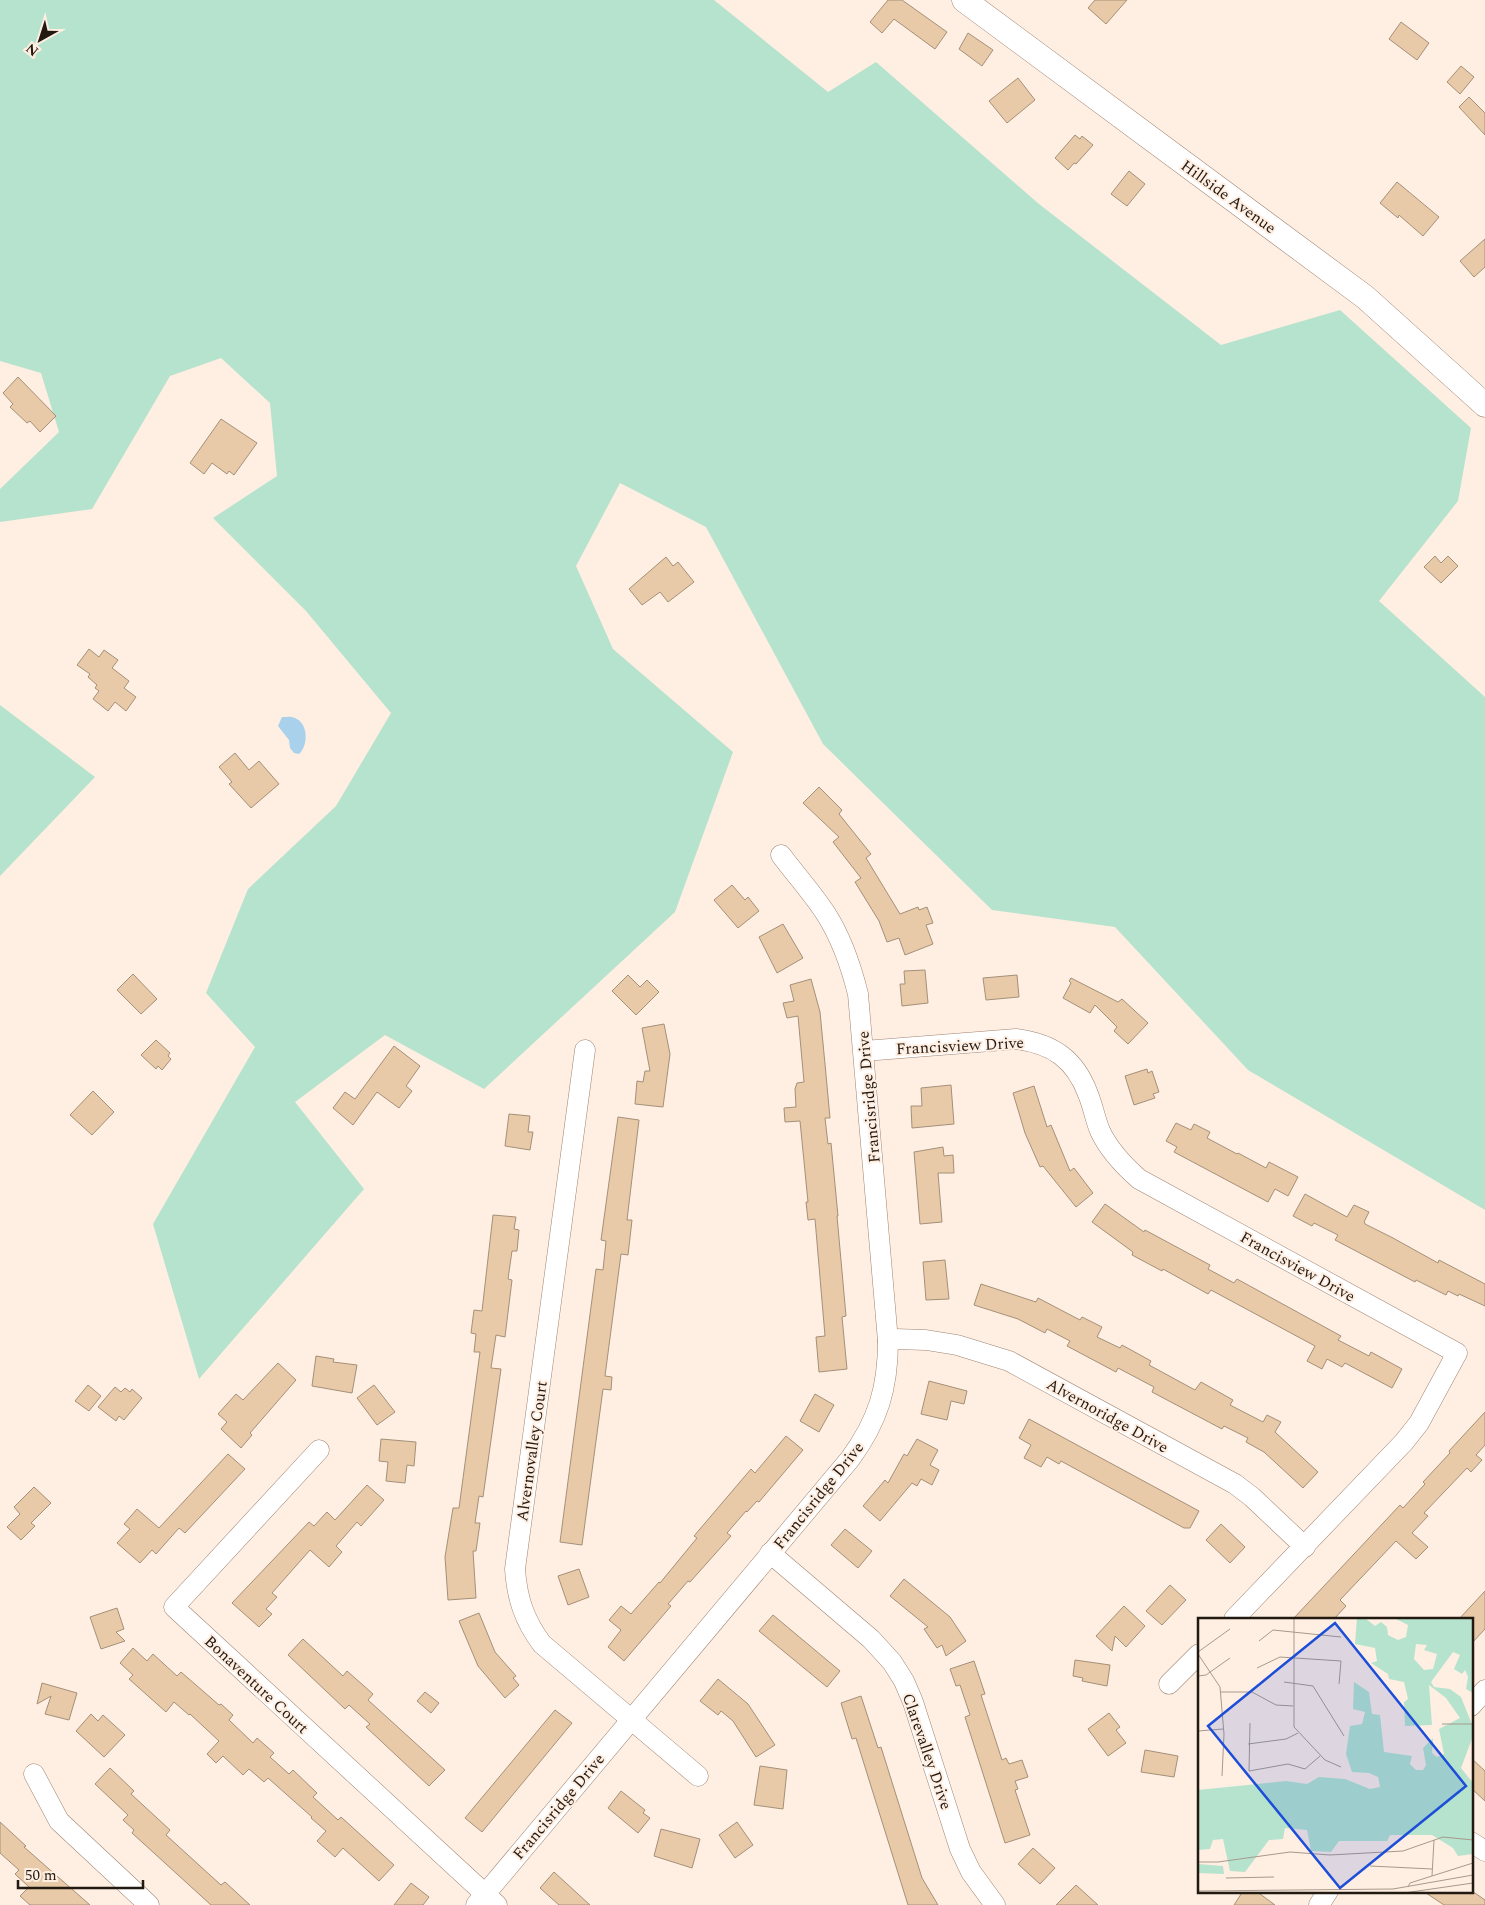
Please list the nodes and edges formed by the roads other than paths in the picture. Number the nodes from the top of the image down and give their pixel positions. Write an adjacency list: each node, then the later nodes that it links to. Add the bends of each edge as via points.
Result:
1 (964, 0): 2 (street, Hillside Avenue, via 1365,297)
2 (1485, 405)
3 (781, 855): 5 (street, Francisridge Drive, via 826,914 841,942 858,994)
4 (585, 1050): 15 (street, Alvernovalley Court, via 515,1569 516,1589 522,1610 542,1644)
5 (864, 1051): 6 (street, Francisridge Drive); 8 (street, Francisview Drive, via 1016,1039 1047,1046 1061,1054 1082,1078 1100,1131 1112,1151 1139,1178 1458,1353 1419,1423)
6 (888, 1341): 8 (street, Alvernoridge Drive, via 926,1340 957,1345 1009,1361 1235,1484); 9 (street, Francisridge Drive, via 885,1387 871,1427 850,1459)
7 (319, 1450): 21 (street, Bonaventure Court, via 174,1607)
8 (1304, 1547): 10 (street, Francisview Drive)
9 (770, 1553): 15 (street, Francisridge Drive); 23 (street, Clarevalley Drive, via 871,1639 892,1662 913,1702 960,1849 971,1872)
10 (1235, 1618)
11 (1198, 1655): 12 (street)
12 (1169, 1684)
13 (1485, 1690): 14 (street)
14 (1472, 1705)
15 (630, 1720): 17 (street, Alvernovalley Court); 21 (street, Francisridge Drive)
16 (34, 1774): 22 (street, via 59,1821)
17 (698, 1776)
18 (1472, 1843): 19 (street)
19 (1485, 1851)
20 (1327, 1892): 24 (street)
21 (486, 1901)
22 (149, 1905)
23 (995, 1905)
24 (1319, 1905)

